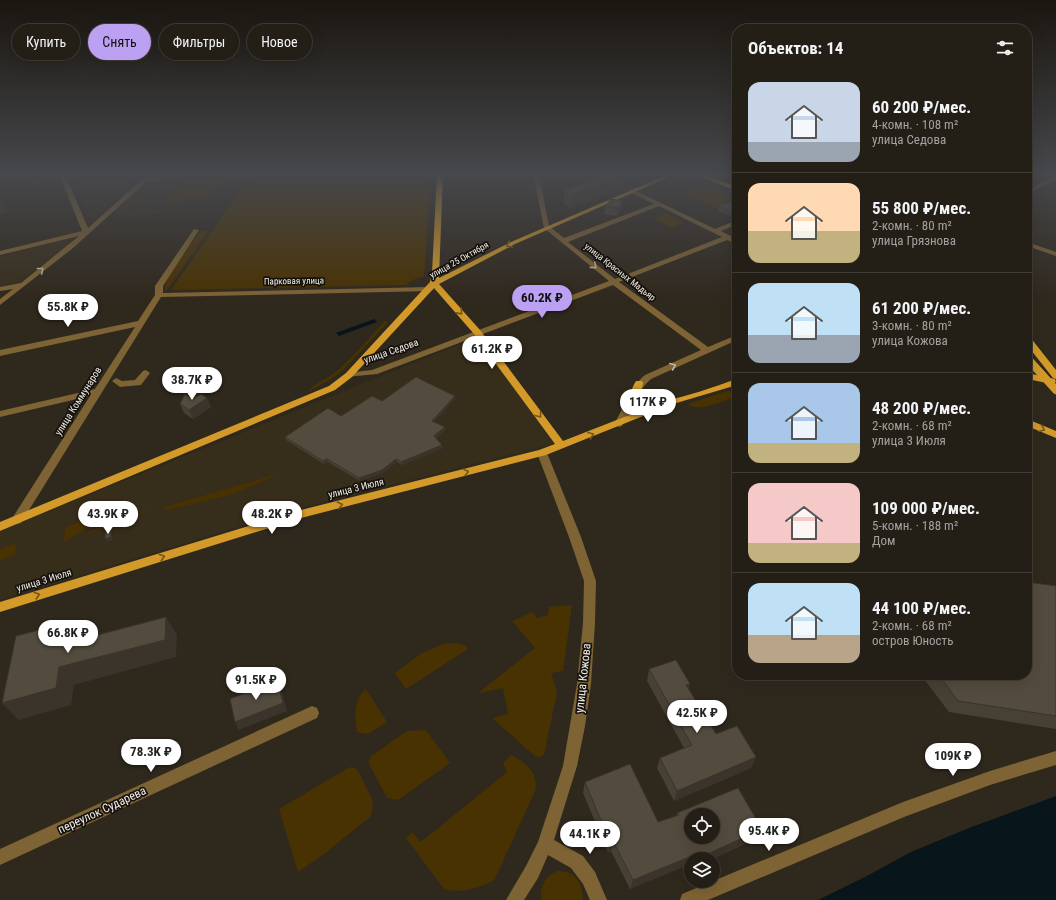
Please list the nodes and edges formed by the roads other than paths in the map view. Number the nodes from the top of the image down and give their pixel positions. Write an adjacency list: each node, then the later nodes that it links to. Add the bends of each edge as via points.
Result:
1 (80, 216): 9 (street)
2 (101, 216): 9 (street, via 90,220)
3 (104, 216): 14 (street)
4 (438, 216): 23 (main road, via 436,273)
5 (544, 216): 11 (street)
6 (574, 216): 11 (main road, улица 25 Октября)
7 (628, 216): 17 (street)
8 (684, 216): 13 (street)
9 (81, 219): 14 (street)
10 (732, 224): 13 (street)
11 (546, 228): 17 (street, улица Красных Мадьяр); 23 (main road, улица 25 Октября, one-way to 23)
12 (196, 230): 25 (street, улица Коммунаров, via 159,286)
13 (716, 231): 15 (street)
14 (86, 232): 19 (street); 22 (street, one-way to 14, via 71,247)
15 (728, 237): 16 (street); 21 (street, улица Седова)
16 (732, 239)
17 (564, 241): 21 (street, улица Красных Мадьяр, one-way to 21)
18 (1032, 246): 20 (street)
19 (0, 253)
20 (1056, 254)
21 (614, 282): 28 (street, улица Седова); 31 (street, улица Красных Мадьяр)
22 (23, 284): 24 (street); 26 (street)
23 (432, 286): 25 (street, Парковая улица); 28 (main road, one-way to 28); 35 (main road, улица 25 Октября)
24 (0, 289)
25 (159, 294): 27 (street, улица Коммунаров)
26 (0, 303)
27 (141, 323): 32 (street); 43 (street, улица Коммунаров)
28 (477, 332): 35 (street, улица Седова, via 374,372); 49 (main road, one-way to 49)
29 (732, 339): 31 (street)
30 (1032, 346): 36 (main road)
31 (706, 350): 40 (street, one-way to 31, via 648,377)
32 (0, 353)
33 (1032, 364): 42 (main road, bridge)
34 (146, 373): 38 (street, via 138,383 120,384)
35 (349, 375): 51 (main road, via 332,388)
36 (1056, 376)
37 (1032, 377): 39 (main road)
38 (116, 381)
39 (1056, 382)
40 (639, 384): 44 (main road, via 636,395 640,403); 46 (street)
41 (732, 384): 44 (main road)
42 (1056, 390)
43 (96, 392): 45 (street); 51 (street, улица Коммунаров)
44 (669, 403): 46 (main road, улица 3 Июля)
45 (0, 414)
46 (619, 424): 49 (main road, улица 3 Июля, one-way to 46)
47 (1032, 424): 48 (main road, one-way to 48)
48 (1056, 435)
49 (562, 446): 50 (main road, улица 3 Июля)
50 (542, 453): 53 (main road, улица 3 Июля, one-way to 50, via 301,514); 56 (street, улица Кожова, via 590,581 586,669 578,726 570,766)
51 (17, 520): 52 (main road)
52 (0, 527)
53 (0, 606)
54 (312, 713): 57 (street, переулок Сударева)
55 (1056, 758): 60 (street, via 990,778 902,810)
56 (545, 844): 58 (street, улица Кожова, via 532,872); 59 (street, via 578,862)
57 (0, 857)
58 (514, 900)
59 (599, 900)
60 (688, 900)

